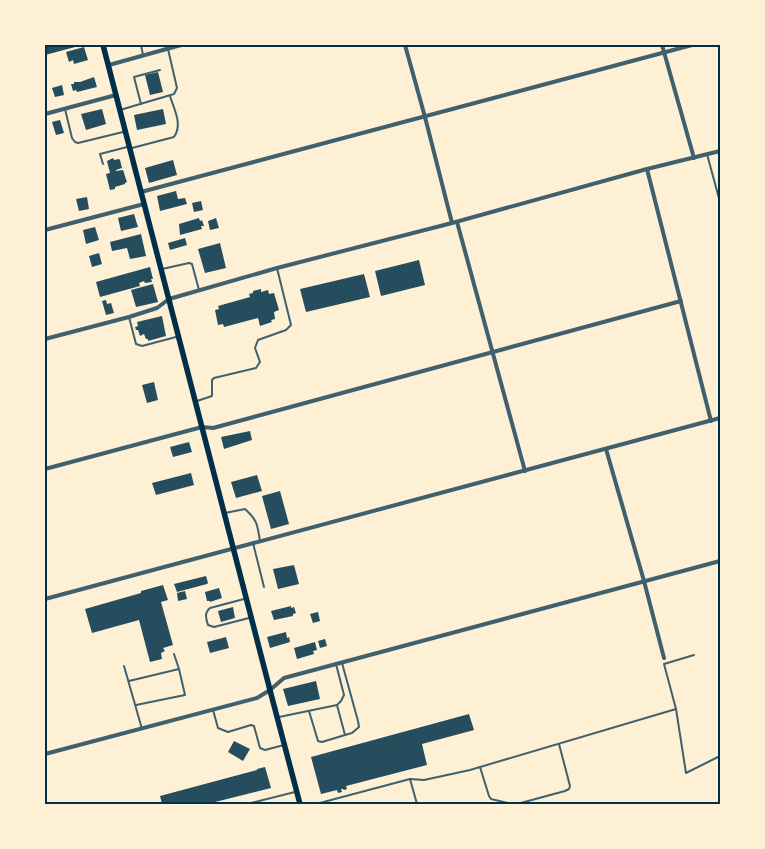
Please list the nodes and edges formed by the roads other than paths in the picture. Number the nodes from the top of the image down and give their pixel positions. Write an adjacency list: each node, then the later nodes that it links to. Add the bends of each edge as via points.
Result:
1 (103, 45): 10 (main road)
2 (141, 45): 9 (lane)
3 (181, 45): 7 (street)
4 (404, 45): 18 (street)
5 (662, 45): 8 (street)
6 (692, 45): 8 (street)
7 (168, 49): 9 (street); 13 (lane, via 177,88)
8 (664, 52): 18 (street); 23 (street)
9 (143, 55): 10 (street)
10 (109, 65): 12 (main road)
11 (160, 70): 14 (lane, via 134,77)
12 (116, 95): 15 (street); 16 (main road)
13 (170, 96): 14 (lane); 20 (lane, via 178,132 174,137)
14 (140, 104): 16 (lane)
15 (64, 109): 17 (street); 19 (lane, via 75,142)
16 (120, 110): 19 (main road)
17 (45, 114)
18 (425, 117): 26 (street); 30 (street)
19 (125, 131): 20 (main road)
20 (130, 147): 24 (lane, via 100,154); 26 (main road)
21 (720, 151): 22 (street)
22 (707, 154): 23 (street); 27 (lane)
23 (694, 158): 25 (street)
24 (103, 164)
25 (647, 169): 29 (street); 36 (street)
26 (141, 192): 28 (main road)
27 (720, 202)
28 (144, 204): 31 (street); 33 (main road)
29 (457, 222): 30 (street); 40 (street)
30 (452, 223): 32 (street)
31 (45, 230)
32 (277, 268): 34 (street); 41 (lane, via 291,325 258,340 255,348 260,362 256,368 214,378 212,396)
33 (161, 270): 34 (lane, via 188,262 192,264); 35 (main road)
34 (199, 290): 35 (street)
35 (169, 299): 37 (street, via 157,308); 38 (main road)
36 (681, 300): 40 (street); 43 (street)
37 (129, 317): 38 (lane, via 136,344 142,346); 39 (street)
38 (179, 336): 41 (main road)
39 (45, 339)
40 (493, 352): 44 (street, via 213,428); 47 (street)
41 (195, 401): 44 (main road)
42 (720, 418): 43 (street)
43 (711, 421): 45 (street)
44 (202, 427): 46 (street); 48 (main road)
45 (606, 449): 47 (street); 53 (street)
46 (45, 469)
47 (525, 471): 49 (street)
48 (224, 513): 49 (lane, via 245,509 255,518); 51 (main road)
49 (260, 541): 50 (street)
50 (253, 543): 51 (street); 54 (lane)
51 (234, 548): 55 (main road); 56 (street)
52 (720, 561): 53 (street)
53 (644, 581): 60 (street); 61 (street)
54 (264, 587)
55 (247, 598): 57 (main road); 57 (lane, via 210,608 205,614 208,625 214,627)
56 (45, 599)
57 (252, 617): 66 (main road)
58 (174, 654): 64 (lane)
59 (694, 655): 69 (lane, via 664,664)
60 (664, 658)
61 (342, 663): 62 (street); 74 (lane, via 359,727)
62 (336, 664): 66 (street, via 284,678); 67 (lane, via 344,695)
63 (124, 666): 65 (lane)
64 (178, 669): 65 (lane); 68 (lane, via 185,695)
65 (129, 681): 68 (lane)
66 (270, 690): 70 (street, via 257,698); 72 (main road)
67 (337, 704): 71 (lane); 74 (lane)
68 (136, 705): 73 (lane)
69 (676, 709): 75 (lane); 78 (lane, via 686,773)
70 (212, 710): 73 (street); 76 (lane, via 218,728 228,732 251,725 260,748 265,750)
71 (309, 711): 72 (lane); 74 (lane, via 318,741)
72 (277, 718): 76 (main road)
73 (142, 728): 77 (street)
74 (345, 735)
75 (558, 744): 79 (lane); 87 (lane, via 569,789)
76 (284, 745): 81 (main road)
77 (45, 754)
78 (720, 756)
79 (480, 767): 80 (lane, via 424,780); 86 (lane, via 491,799)
80 (410, 779): 84 (lane); 85 (lane)
81 (297, 791): 82 (lane); 83 (main road)
82 (247, 804)
83 (300, 804)
84 (316, 804)
85 (417, 804)
86 (512, 804)
87 (517, 804)

